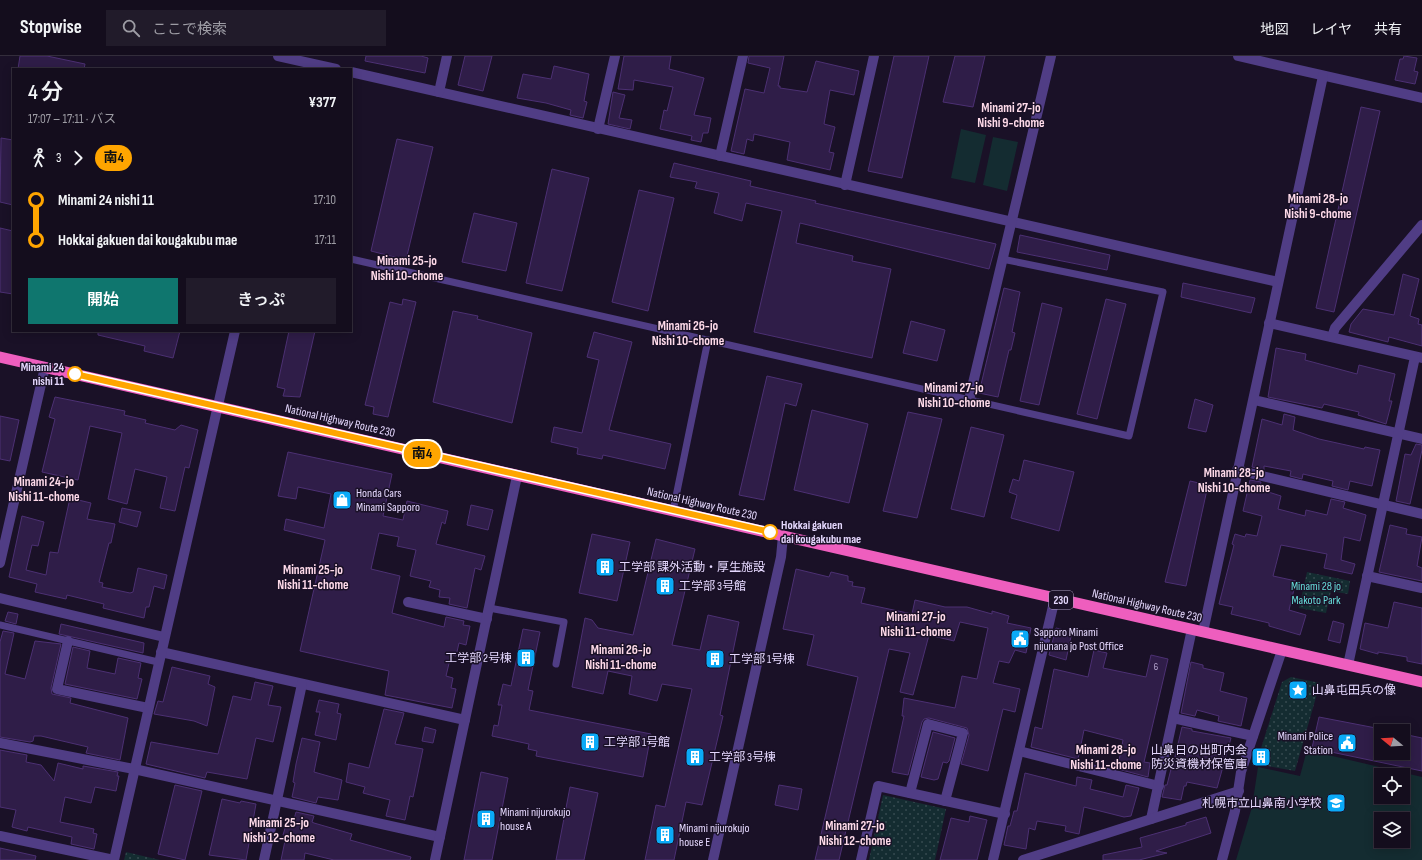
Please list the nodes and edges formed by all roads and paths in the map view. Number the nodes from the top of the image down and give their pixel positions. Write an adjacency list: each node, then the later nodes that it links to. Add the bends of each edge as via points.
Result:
1 (278, 56): 8 (street)
2 (447, 56): 12 (street)
3 (615, 56): 14 (street)
4 (743, 56): 15 (street)
5 (874, 56): 16 (street)
6 (1051, 56): 17 (street)
7 (1238, 56): 11 (street)
8 (294, 62): 9 (street)
9 (330, 68)
10 (352, 72): 12 (street)
11 (1323, 76): 13 (street); 21 (street)
12 (439, 92): 14 (street)
13 (1422, 98)
14 (598, 128): 15 (street)
15 (720, 156): 16 (street)
16 (845, 185): 17 (street)
17 (1011, 222): 20 (street); 21 (street)
18 (1422, 225): 24 (street, via 1335,328)
19 (352, 259): 25 (lane)
20 (1002, 259): 29 (street); 29 (lane, via 1163,292 1129,436)
21 (1278, 282): 22 (street)
22 (1269, 323): 24 (street); 30 (street)
23 (235, 332): 31 (street)
24 (1332, 337): 27 (street)
25 (708, 340): 29 (lane); 37 (lane)
26 (0, 357): 28 (highway, National Highway Route 230 / 230)
27 (1419, 357): 32 (street)
28 (45, 368): 31 (highway, National Highway Route 230 / 230); 40 (street)
29 (970, 400)
30 (1254, 400): 32 (street); 34 (street)
31 (217, 406): 35 (highway, National Highway Route 230 / 230); 51 (street)
32 (1398, 434): 33 (street); 36 (street)
33 (1422, 439)
34 (1237, 470): 36 (street); 50 (street)
35 (517, 476): 37 (highway, National Highway Route 230 / 230); 46 (street)
36 (1383, 505): 38 (street); 41 (street)
37 (673, 511): 39 (highway, National Highway Route 230 / 230)
38 (1422, 514)
39 (783, 536): 44 (highway, National Highway Route 230 / 230); 78 (street, via 781,557)
40 (0, 563)
41 (1367, 576): 42 (street); 56 (street)
42 (1422, 588)
43 (0, 598): 51 (street)
44 (1055, 598): 49 (highway, National Highway Route 230 / 230); 64 (street)
45 (408, 602): 47 (street)
46 (489, 608): 47 (street); 55 (lane, via 564,622)
47 (487, 619): 61 (street)
48 (0, 624): 52 (lane)
49 (1192, 629): 50 (highway, National Highway Route 230 / 230); 60 (street)
50 (1203, 632): 53 (highway, National Highway Route 230 / 230)
51 (164, 637): 54 (street)
52 (68, 641): 54 (lane); 59 (street, via 57,689)
53 (1282, 650): 56 (highway, National Highway Route 230 / 230); 62 (street)
54 (160, 657): 58 (street); 59 (street)
55 (556, 664)
56 (1348, 665): 57 (highway, National Highway Route 230 / 230)
57 (1422, 682)
58 (302, 684): 61 (street); 69 (street)
59 (148, 708): 65 (street)
60 (1173, 718): 62 (street); 66 (street)
61 (465, 720): 74 (street)
62 (1253, 736): 67 (street, via 1241,772)
63 (0, 743): 65 (street)
64 (1019, 751): 66 (street); 71 (street)
65 (134, 770): 69 (street); 75 (street)
66 (1159, 786): 72 (street)
67 (1239, 791): 72 (street); 82 (street)
68 (910, 793): 70 (street); 70 (street, via 928,724 963,733); 79 (street, via 878,786)
69 (278, 801): 74 (street); 76 (street)
70 (945, 801): 71 (street)
71 (1005, 814): 80 (street)
72 (1151, 819): 81 (street)
73 (0, 836): 75 (street)
74 (440, 837): 77 (street)
75 (114, 860)
76 (264, 860)
77 (435, 860)
78 (713, 860)
79 (861, 860)
80 (993, 860)
81 (1025, 860)
82 (1222, 860)

